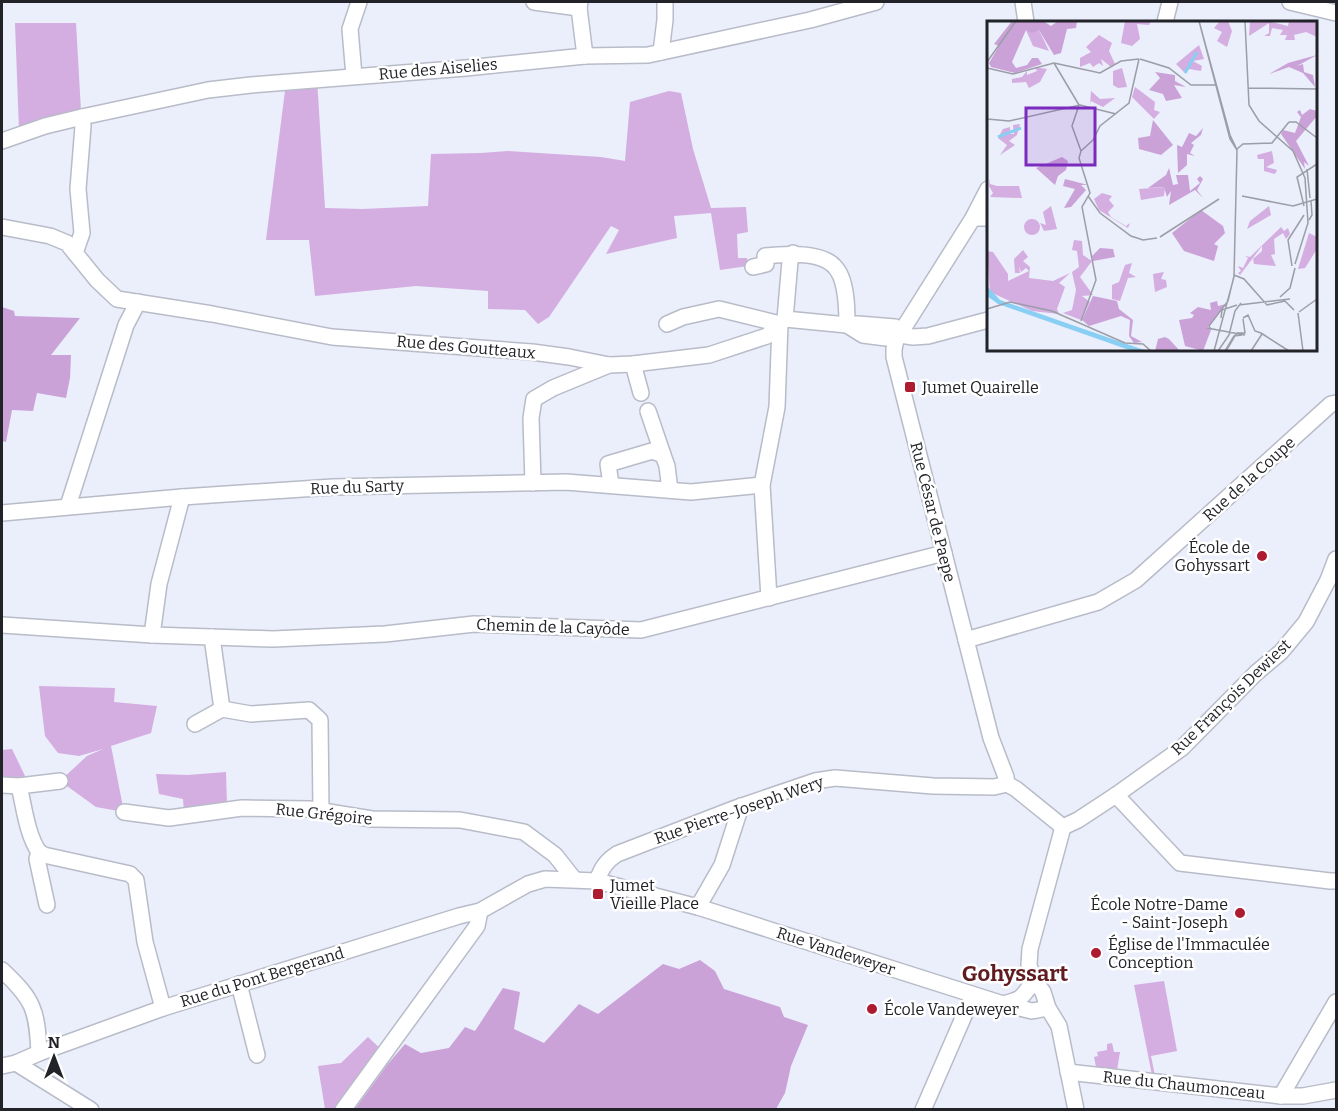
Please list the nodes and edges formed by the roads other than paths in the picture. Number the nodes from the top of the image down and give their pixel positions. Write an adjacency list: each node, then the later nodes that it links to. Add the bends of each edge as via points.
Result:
1 (359, 2): 15 (street, via 350,29)
2 (534, 2): 9 (street)
3 (665, 2): 13 (street)
4 (876, 2): 8 (street, Rue des Aiselies)
5 (1023, 2): 11 (street)
6 (1170, 2): 12 (street)
7 (1290, 2): 10 (street)
8 (859, 4): 13 (street, Rue des Aiselies, via 810,20)
9 (579, 5): 14 (street)
10 (1336, 13)
11 (1026, 21)
12 (1165, 21)
13 (661, 52): 14 (street, Rue des Aiselies)
14 (585, 56): 15 (street, Rue des Aiselies)
15 (354, 76): 16 (street, Rue des Aiselies, via 208,90)
16 (82, 117): 17 (street, Rue des Aiselies); 22 (street, via 78,189 82,233)
17 (2, 141)
18 (987, 191): 19 (street, Rue César de Paepe)
19 (973, 218): 20 (street); 30 (street, Rue César de Paepe)
20 (987, 218)
21 (2, 227): 22 (street, Rue des Goutteaux, via 61,240)
22 (75, 253): 25 (street, Rue des Goutteaux, via 117,299)
23 (793, 253): 24 (street, via 765,256 766,264); 27 (street); 29 (street, via 835,266 842,279)
24 (753, 267)
25 (138, 302): 32 (street, Rue des Goutteaux, via 332,337 532,352); 42 (street, via 126,325)
26 (987, 320): 30 (street, via 928,336)
27 (783, 321): 28 (street, via 719,309); 29 (street); 31 (street, Rue des Goutteaux, via 768,336 709,355); 39 (street, via 777,407)
28 (667, 324)
29 (847, 326): 30 (street, via 890,325)
30 (900, 335): 44 (street, Rue César de Paepe, via 895,360)
31 (633, 364): 32 (street, Rue des Goutteaux); 33 (street)
32 (609, 365): 37 (street, via 534,399)
33 (641, 393)
34 (1336, 403): 50 (street, Rue de la Coupe, via 1136,580 1098,602)
35 (648, 411): 36 (street)
36 (663, 455): 38 (street, via 652,451 608,464); 40 (street)
37 (533, 483): 38 (street, Rue du Sarty); 41 (street, Rue du Sarty, via 333,487)
38 (611, 485): 40 (street, Rue du Sarty)
39 (762, 485): 40 (street, Rue du Sarty, via 691,492); 46 (street)
40 (670, 490)
41 (182, 497): 42 (street, Rue du Sarty); 48 (street, via 159,584)
42 (68, 506): 43 (street, Rue du Sarty)
43 (2, 513)
44 (944, 554): 46 (street, Chemin de la Cayôde); 50 (street, Rue César de Paepe)
45 (1336, 559): 57 (street, Rue François Dewiest, via 1306,622 1281,652 1182,748)
46 (769, 598): 49 (street, Chemin de la Cayôde, via 641,630 474,624 385,634 273,639)
47 (2, 625): 48 (street, Chemin de la Cayôde)
48 (152, 635): 49 (street, Chemin de la Cayôde)
49 (212, 637): 51 (street)
50 (966, 640): 54 (street, Rue César de Paepe)
51 (222, 709): 52 (street); 59 (street, via 251,714 309,710 320,720)
52 (195, 723)
53 (60, 781): 56 (street)
54 (1007, 784): 58 (street, Rue Pierre-Joseph Wery, via 933,786 835,778); 61 (street)
55 (2, 786): 56 (street)
56 (20, 786): 62 (street)
57 (1116, 795): 61 (street, Rue François Dewiest); 65 (street, via 1180,863)
58 (741, 806): 64 (street, Rue Pierre-Joseph Wery, via 617,854 602,868); 67 (street, via 722,865)
59 (321, 811): 60 (street, Rue Grégoire, via 242,808 169,818); 63 (street, Rue Grégoire, via 372,819 460,820 524,832 555,855)
60 (123, 812)
61 (1063, 826): 70 (street, via 1029,952)
62 (39, 852): 66 (street, via 37,859); 75 (street, via 130,874 136,880 146,942)
63 (574, 879): 64 (street, Rue Vandeweyer); 68 (street, Rue du Pont Bergerand, via 545,879 528,884)
64 (597, 881): 67 (street, Rue Vandeweyer)
65 (1336, 881)
66 (47, 905)
67 (698, 907): 72 (street, Rue Vandeweyer)
68 (480, 911): 71 (street, Rue du Pont Bergerand); 84 (street, via 477,926)
69 (2, 970): 77 (street, via 32,1004 38,1024)
70 (1034, 980): 74 (street, via 1023,997); 76 (street)
71 (239, 984): 75 (street, Rue du Pont Bergerand); 78 (street)
72 (973, 995): 74 (street, Rue Vandeweyer); 85 (street)
73 (1336, 1002): 82 (street)
74 (1003, 1004): 76 (street, Rue Vandeweyer, via 1032,1011)
75 (163, 1008): 77 (street, Rue du Pont Bergerand)
76 (1048, 1008): 80 (street, via 1059,1028)
77 (39, 1053): 79 (street, Rue du Pont Bergerand)
78 (257, 1055)
79 (9, 1064): 83 (street)
80 (1068, 1071): 82 (street, Rue du Chaumonceau); 86 (street)
81 (1336, 1090): 82 (street, Rue du Chaumonceau)
82 (1281, 1096)
83 (91, 1110)
84 (343, 1110)
85 (922, 1110)
86 (1076, 1110)

